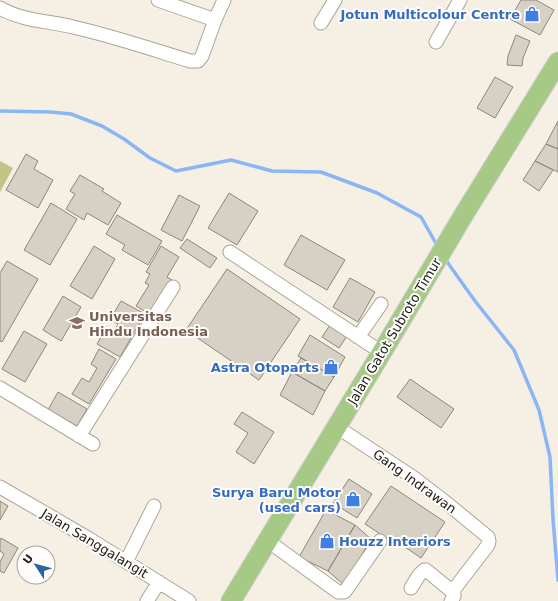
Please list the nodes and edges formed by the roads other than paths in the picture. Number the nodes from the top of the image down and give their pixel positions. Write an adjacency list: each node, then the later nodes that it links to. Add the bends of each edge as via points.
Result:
1 (158, 0): 6 (street)
2 (224, 0): 6 (street)
3 (335, 0): 7 (street)
4 (460, 0): 8 (street)
5 (0, 8): 6 (street, via 22,17 121,38 190,61 198,61 202,56)
6 (215, 20)
7 (321, 22)
8 (436, 42)
9 (558, 62): 14 (highway, Jalan Gatot Subroto Timur)
10 (230, 252): 13 (street)
11 (174, 287): 17 (street)
12 (381, 304): 13 (street)
13 (358, 337): 14 (street)
14 (382, 352): 16 (highway, Jalan Gatot Subroto Timur)
15 (0, 388): 17 (street)
16 (337, 427): 21 (highway, Jalan Gatot Subroto Timur); 26 (street, Gang Indrawan, via 420,482 488,538 488,544)
17 (79, 436): 18 (street)
18 (93, 444)
19 (0, 487): 23 (street, Jalan Sanggalangit)
20 (154, 506): 23 (street)
21 (268, 541): 22 (street, via 338,592 346,590); 29 (highway, Jalan Gatot Subroto Timur)
22 (380, 541)
23 (126, 562): 24 (street, Jalan Sanggalangit)
24 (159, 582): 27 (street); 28 (street, Jalan Sanggalangit)
25 (410, 588): 26 (street, via 425,570)
26 (452, 596)
27 (147, 601)
28 (189, 601)
29 (231, 601)

